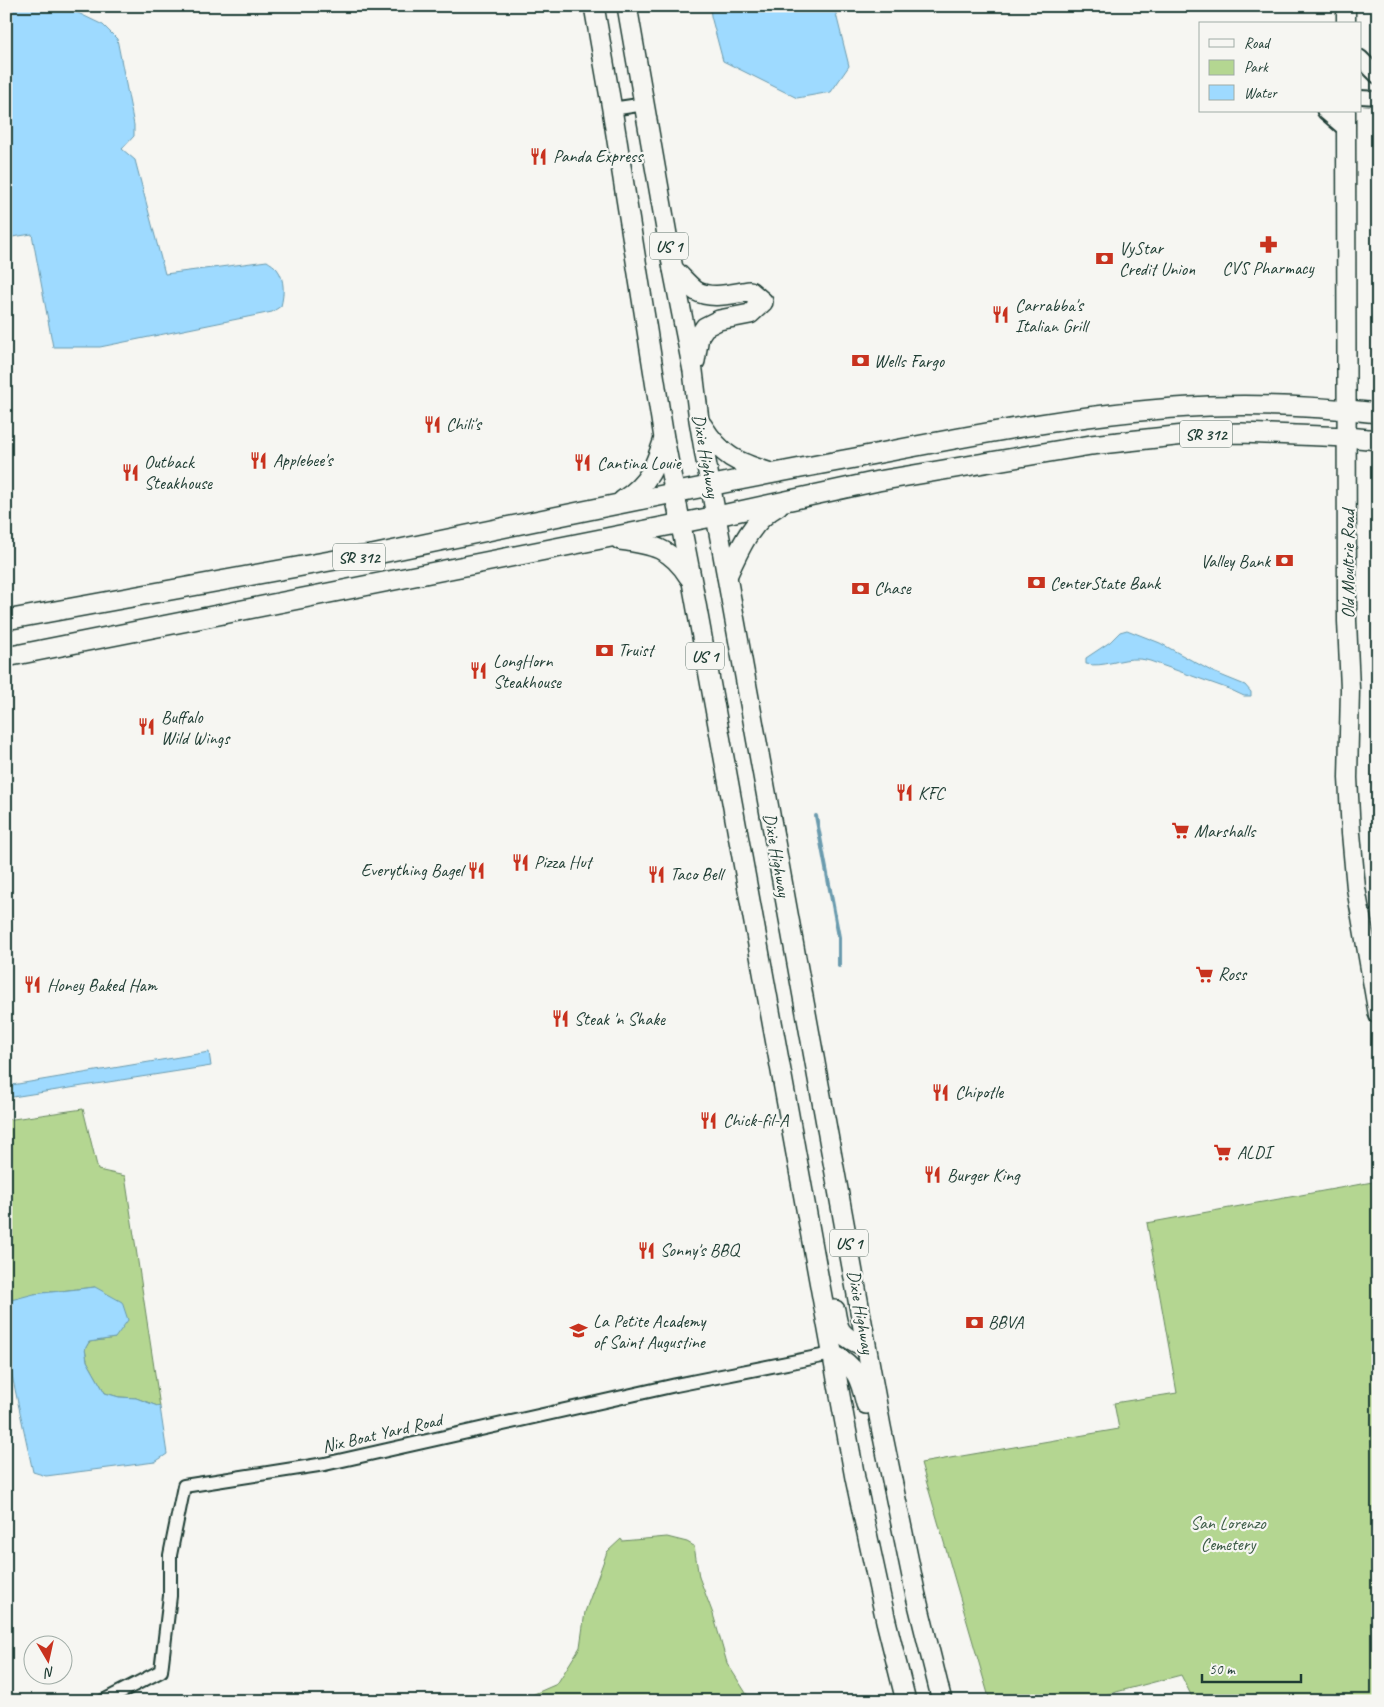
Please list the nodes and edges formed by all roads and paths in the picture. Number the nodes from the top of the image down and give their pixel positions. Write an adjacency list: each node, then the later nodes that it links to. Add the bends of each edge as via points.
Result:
1 (594, 6): 10 (main road, Dixie Highway / US 1)
2 (627, 6): 9 (main road, Dixie Highway / US 1)
3 (1346, 6): 4 (main road)
4 (1346, 22)
5 (1362, 60): 6 (street)
6 (1378, 76)
7 (1362, 97): 8 (street)
8 (1378, 98)
9 (645, 104): 10 (street); 14 (main road, Dixie Highway / US 1)
10 (612, 109): 21 (main road, Dixie Highway / US 1)
11 (1326, 112): 13 (street)
12 (1346, 112): 13 (main road, Old Moultrie Road)
13 (1346, 130): 16 (main road, Old Moultrie Road)
14 (673, 269): 15 (main road, Dixie Highway / US 1); 15 (main road, via 704,295 750,291 763,302 750,314 719,320 706,327 699,336)
15 (694, 371): 18 (main road, Dixie Highway / US 1)
16 (1348, 410): 17 (main road, SR 312); 19 (main road, SR 312, via 1210,406 1111,415); 20 (main road, Old Moultrie Road)
17 (1378, 413)
18 (699, 420): 24 (main road, via 725,454); 25 (main road, Dixie Highway / US 1)
19 (1031, 427): 23 (main road); 24 (main road, SR 312)
20 (1348, 437): 22 (main road, SR 312); 23 (main road, SR 312, via 1194,434); 38 (main road, Old Moultrie Road, via 1351,833 1356,888)
21 (664, 438): 26 (main road, Dixie Highway / US 1); 28 (main road, via 655,465 644,484)
22 (1378, 440)
23 (1035, 454): 27 (main road, SR 312, via 878,481)
24 (773, 473): 25 (main road, SR 312)
25 (711, 486): 26 (main road, SR 312); 29 (main road, Dixie Highway / US 1)
26 (674, 493): 28 (main road, SR 312); 30 (main road, Dixie Highway / US 1)
27 (791, 500): 29 (main road, SR 312); 33 (main road, via 762,517 751,530)
28 (618, 503): 32 (main road, SR 312)
29 (717, 516): 30 (main road, SR 312); 33 (main road, Dixie Highway / US 1)
30 (680, 523): 31 (main road, SR 312); 34 (main road, Dixie Highway / US 1)
31 (604, 538): 34 (main road, via 657,546 672,555); 35 (main road, SR 312)
32 (372, 555): 35 (main road, via 374,562 367,575 325,585); 36 (main road, SR 312)
33 (727, 576): 40 (main road, Dixie Highway / US 1)
34 (692, 582): 39 (main road, Dixie Highway / US 1)
35 (297, 601): 37 (main road, SR 312)
36 (6, 620)
37 (6, 657)
38 (1378, 1015)
39 (784, 1092): 41 (main road, via 798,1110 839,1330); 42 (main road, Dixie Highway / US 1)
40 (861, 1312): 41 (main road); 44 (main road, Dixie Highway / US 1)
41 (857, 1343): 42 (main road, via 848,1350)
42 (832, 1354): 43 (main road, Dixie Highway / US 1); 44 (main road, via 851,1366 861,1382 889,1512); 45 (street, Nix Boat Yard Road, via 325,1464 184,1486 170,1555 170,1596 161,1671)
43 (848, 1440): 46 (main road, Dixie Highway / US 1, via 868,1542); 47 (main road, via 859,1455 865,1476)
44 (906, 1553): 48 (main road, Dixie Highway / US 1)
45 (103, 1701)
46 (906, 1701)
47 (917, 1701)
48 (942, 1701)

